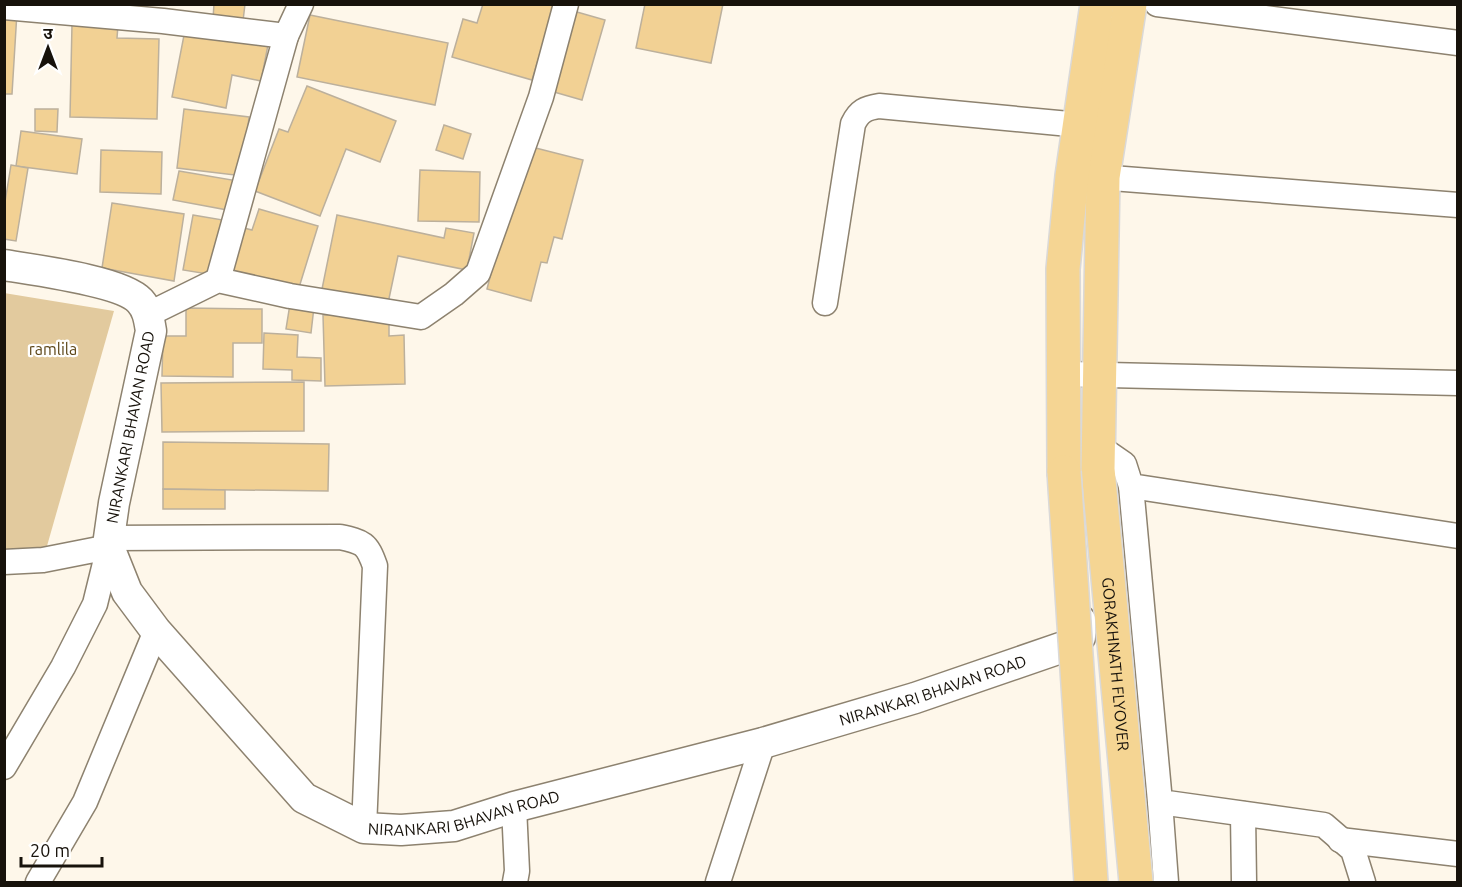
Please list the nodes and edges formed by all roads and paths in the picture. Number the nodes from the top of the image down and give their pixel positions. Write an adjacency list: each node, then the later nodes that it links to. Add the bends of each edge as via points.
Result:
1 (301, 4): 7 (street)
2 (566, 4): 13 (street, via 541,97 478,273 454,294 421,317)
3 (1097, 4): 9 (main road)
4 (1130, 4): 10 (main road)
5 (1157, 4): 8 (street)
6 (4, 7): 7 (street)
7 (286, 36): 13 (street)
8 (1458, 43)
9 (1080, 125): 10 (main road); 14 (street, via 879,106 858,114 853,124)
10 (1087, 177): 11 (street); 16 (main road, via 1063,269); 17 (main road, GORAKHNATH FLYOVER)
11 (1458, 205)
12 (4, 265): 15 (street, NIRANKARI BHAVAN ROAD, via 112,285 139,300)
13 (218, 280): 15 (street)
14 (825, 303)
15 (149, 314): 22 (street, NIRANKARI BHAVAN ROAD, via 151,331)
16 (1064, 374): 17 (street); 36 (main road, bridge, via 1064,472)
17 (1100, 376): 18 (street); 19 (main road, GORAKHNATH FLYOVER)
18 (1458, 383)
19 (1098, 457): 20 (street, via 1124,464); 25 (street, NIRANKARI BHAVAN ROAD, via 1083,452 1072,471 1081,627 1075,643 915,698); 37 (main road, GORAKHNATH FLYOVER)
20 (1131, 486): 21 (street); 27 (street)
21 (1458, 536)
22 (109, 542): 23 (street, via 43,560); 24 (street, NIRANKARI BHAVAN ROAD, via 127,592); 26 (street, via 95,604); 30 (street, via 340,537 360,541 369,550 375,566)
23 (4, 562)
24 (156, 631): 30 (street, NIRANKARI BHAVAN ROAD, via 304,798); 33 (street, via 85,802)
25 (763, 743): 28 (street, NIRANKARI BHAVAN ROAD); 35 (street)
26 (4, 767)
27 (1160, 802): 29 (street); 38 (street)
28 (514, 807): 30 (street, NIRANKARI BHAVAN ROAD, via 454,826); 34 (street)
29 (1243, 814): 31 (street, via 1324,825); 39 (street)
30 (364, 828)
31 (1340, 840): 32 (street); 40 (street, via 1353,850)
32 (1458, 854)
33 (38, 882)
34 (515, 882)
35 (718, 882)
36 (1091, 882)
37 (1136, 882)
38 (1166, 882)
39 (1244, 882)
40 (1363, 882)

